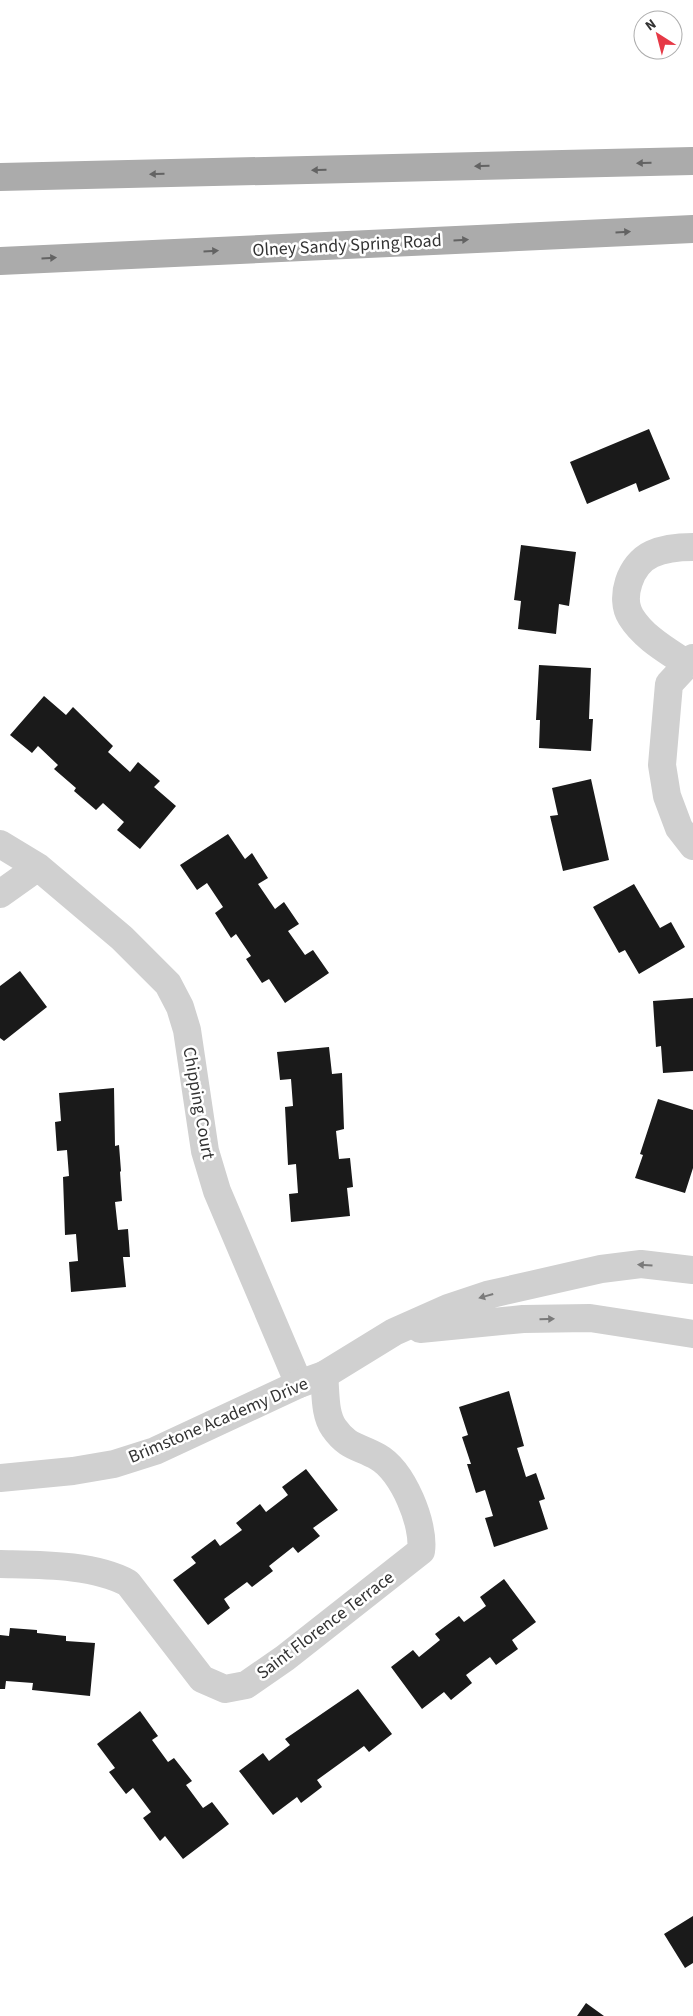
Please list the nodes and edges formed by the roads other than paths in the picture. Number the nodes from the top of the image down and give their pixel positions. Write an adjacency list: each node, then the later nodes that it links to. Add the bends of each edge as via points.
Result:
1 (693, 162): 2 (main road, one-way to 2)
2 (0, 177)
3 (693, 229): 4 (main road, Olney Sandy Spring Road, one-way to 3)
4 (0, 261)
5 (693, 547): 6 (street, via 674,546 650,555 634,571 625,598 631,616 647,635)
6 (690, 661): 8 (street, via 669,684 662,765 667,796 679,828)
7 (0, 844): 9 (street, Chipping Court)
8 (693, 846)
9 (38, 867): 10 (street); 14 (street, Chipping Court, via 122,938 168,984 187,1030 206,1150 217,1191)
10 (0, 894)
11 (693, 1270): 12 (street, Brimstone Academy Drive, one-way to 12, via 641,1264 601,1269 487,1295)
12 (394, 1332): 13 (street, Brimstone Academy Drive, one-way to 13, via 479,1322 590,1318); 14 (street, Brimstone Academy Drive)
13 (693, 1334)
14 (312, 1380): 15 (street, Brimstone Academy Drive, via 155,1451 114,1464); 16 (street, Saint Florence Terrace, via 333,1426 347,1444 378,1457 392,1468 415,1513 423,1538 421,1551 246,1685 225,1689 202,1679 128,1583 113,1575 52,1566)
15 (0, 1478)
16 (0, 1564)

